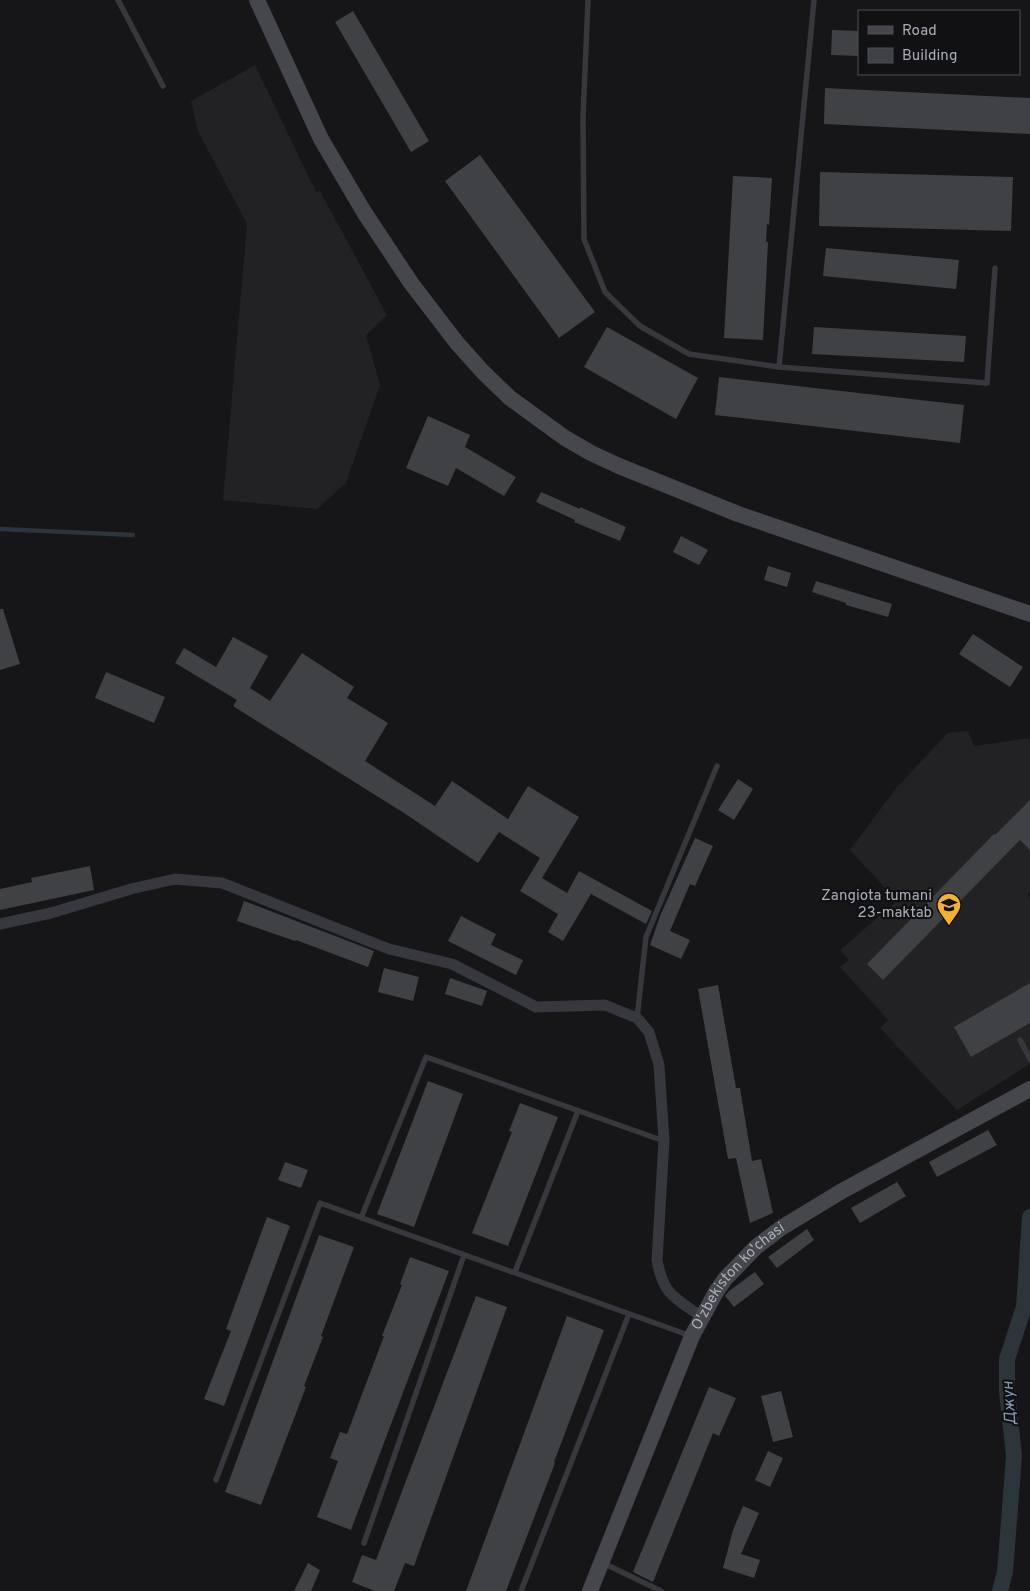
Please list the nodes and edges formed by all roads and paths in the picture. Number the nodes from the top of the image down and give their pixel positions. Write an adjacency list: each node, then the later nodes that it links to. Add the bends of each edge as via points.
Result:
1 (118, 0): 5 (lane)
2 (257, 0): 8 (main road, via 321,139 364,212 411,283 457,343 510,398 565,438 619,466 738,514)
3 (588, 0): 7 (lane, via 583,118 584,239 605,292 640,326 689,354)
4 (814, 0): 7 (lane)
5 (163, 86)
6 (995, 268): 7 (lane, via 987,383)
7 (779, 366)
8 (1030, 614)
9 (717, 766): 11 (lane, via 646,937)
10 (0, 924): 11 (street, via 175,879 222,883 389,949 452,964 536,1006 605,1004)
11 (637, 1018): 16 (street, via 649,1032 660,1065)
12 (1020, 1040): 13 (lane)
13 (1030, 1059)
14 (1030, 1089): 21 (main road, O'zbekiston ko'chasi, via 780,1228 725,1279)
15 (578, 1111): 16 (lane); 17 (lane, via 426,1058); 19 (lane)
16 (664, 1141): 21 (street, via 657,1260 660,1277 672,1296)
17 (361, 1218): 18 (lane); 23 (lane, via 320,1203)
18 (464, 1254): 19 (lane); 24 (lane)
19 (515, 1272): 20 (lane)
20 (630, 1314): 22 (lane); 26 (lane)
21 (702, 1317): 22 (main road, O'zbekiston ko'chasi)
22 (692, 1336): 25 (main road, O'zbekiston ko'chasi)
23 (216, 1480)
24 (364, 1544)
25 (602, 1563): 27 (main road, O'zbekiston ko'chasi); 28 (lane)
26 (521, 1591)
27 (590, 1591)
28 (662, 1591)

